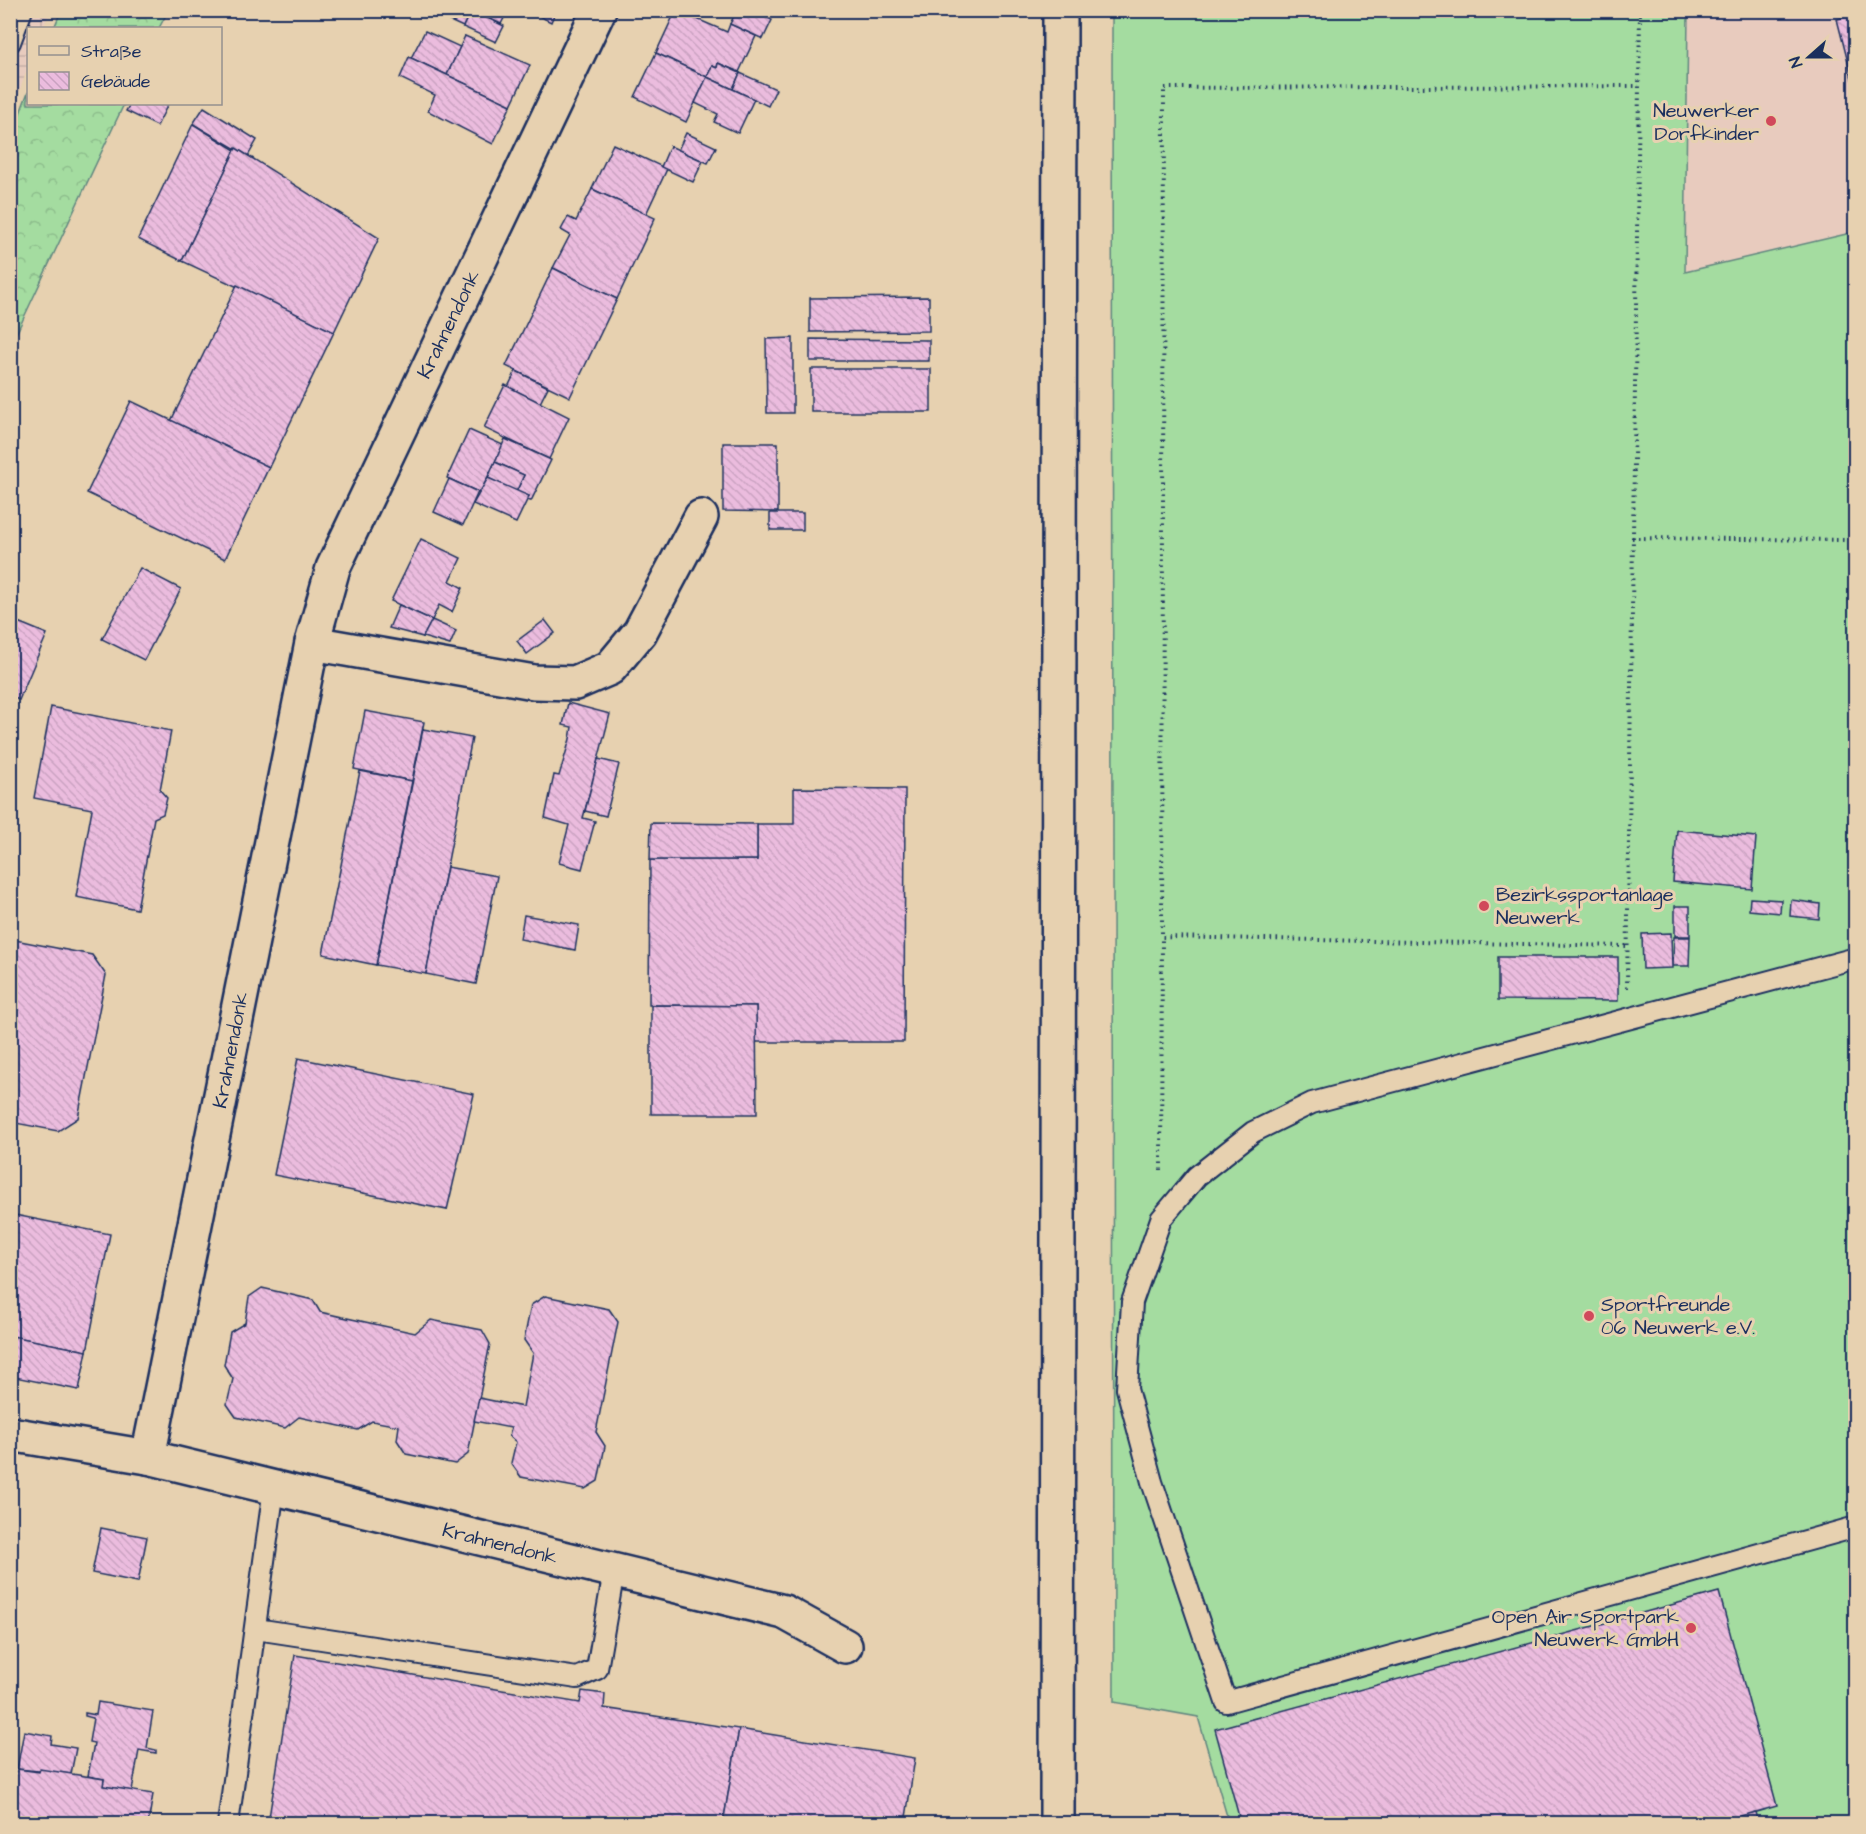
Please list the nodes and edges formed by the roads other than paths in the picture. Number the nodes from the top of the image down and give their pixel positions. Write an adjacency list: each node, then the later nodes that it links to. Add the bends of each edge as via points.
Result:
1 (22, 10): 4 (lane)
2 (598, 10): 6 (street, Krahnendonk, via 384,455 333,568)
3 (1060, 10): 16 (street)
4 (10, 42)
5 (701, 518): 6 (street, via 640,632 610,668 575,683 534,682)
6 (312, 643): 9 (street, Krahnendonk)
7 (1856, 958): 11 (lane, via 1312,1103 1253,1132 1197,1176 1161,1220 1132,1302 1127,1389 1152,1482 1226,1702)
8 (10, 1434): 9 (street, Krahnendonk)
9 (148, 1457): 10 (street, Krahnendonk)
10 (274, 1488): 12 (street, Krahnendonk); 13 (lane)
11 (1856, 1527)
12 (614, 1571): 13 (lane, via 597,1669 577,1678); 14 (street, Krahnendonk, via 784,1612)
13 (256, 1629): 15 (lane)
14 (845, 1646)
15 (228, 1824)
16 (1057, 1824)

